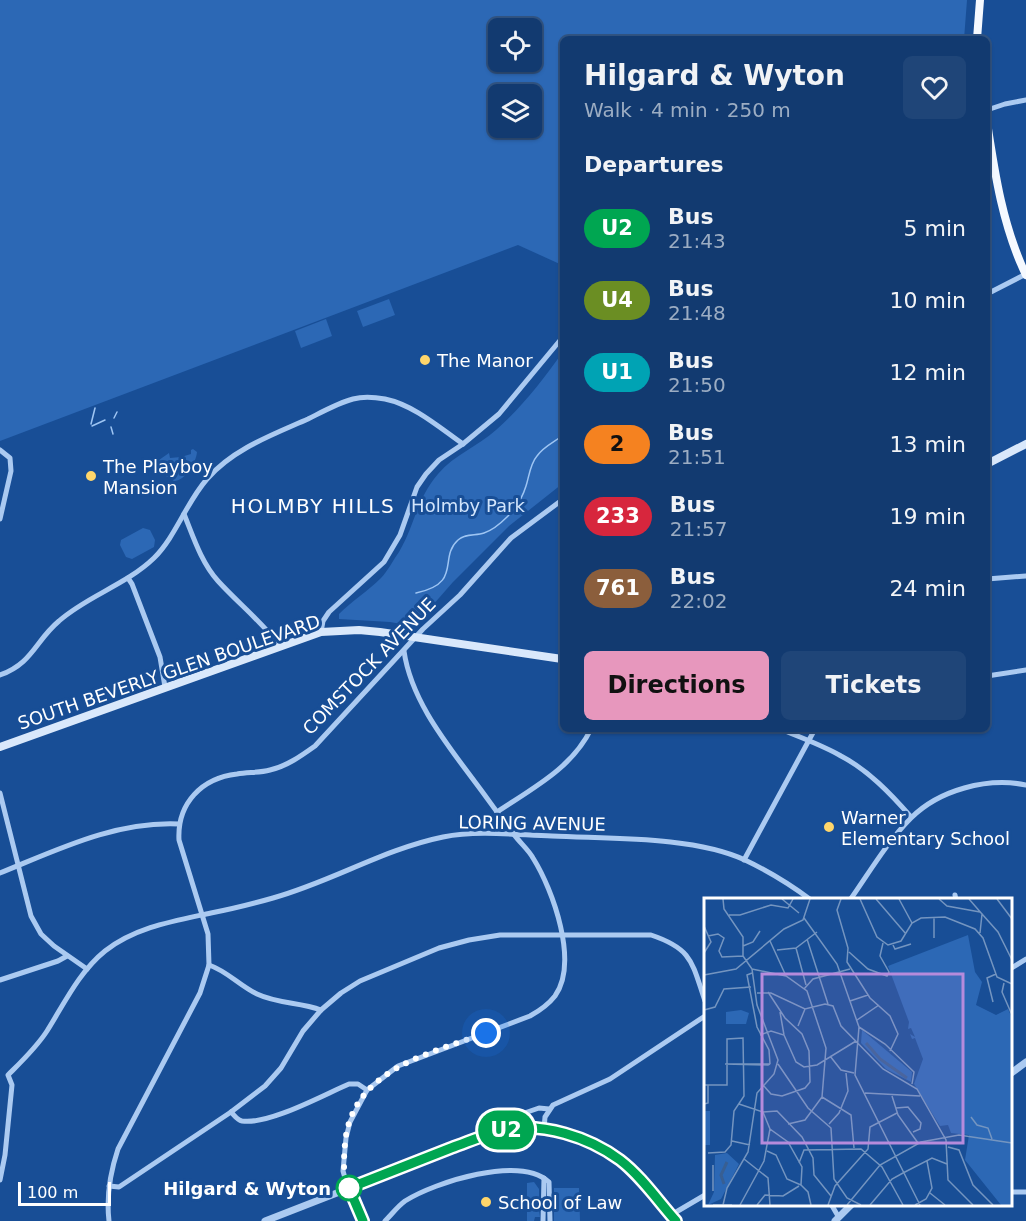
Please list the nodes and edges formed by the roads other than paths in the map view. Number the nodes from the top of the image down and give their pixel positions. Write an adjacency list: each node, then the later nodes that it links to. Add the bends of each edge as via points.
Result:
1 (980, 0): 2 (main road)
2 (977, 36)
3 (1026, 100): 4 (street)
4 (990, 109)
5 (990, 140): 6 (main road, via 1001,205)
6 (1026, 275): 7 (street)
7 (990, 293)
8 (560, 340): 9 (street, via 499,414)
9 (463, 444): 14 (street, via 400,404 376,398 354,399 238,453 212,474); 19 (street, via 426,474 384,562 329,612 322,621)
10 (1026, 444): 12 (main road)
11 (0, 450): 15 (street, via 10,459 11,471)
12 (990, 462)
13 (560, 501): 20 (street, COMSTOCK AVENUE, via 511,538)
14 (184, 513): 17 (street, via 164,547); 21 (street, via 208,568)
15 (0, 519)
16 (1026, 576): 18 (street)
17 (128, 578): 25 (street, via 68,614 22,664); 27 (street, via 156,645)
18 (990, 579)
19 (321, 632): 20 (main road, SOUTH BEVERLY GLEN BOULEVARD, via 359,630); 21 (main road, SOUTH BEVERLY GLEN BOULEVARD)
20 (417, 638): 22 (street, COMSTOCK AVENUE); 23 (main road, SOUTH BEVERLY GLEN BOULEVARD)
21 (280, 646): 27 (main road, SOUTH BEVERLY GLEN BOULEVARD)
22 (404, 651): 35 (street, via 429,714); 37 (street, COMSTOCK AVENUE, via 315,746 272,770 236,774 206,783 185,806)
23 (560, 658)
24 (1026, 670): 26 (street)
25 (0, 675)
26 (990, 676)
27 (165, 687): 32 (main road, SOUTH BEVERLY GLEN BOULEVARD)
28 (589, 732): 35 (street, via 573,758)
29 (788, 732): 31 (street)
30 (814, 732): 31 (street)
31 (809, 741): 36 (street, via 858,766); 39 (street)
32 (0, 747)
33 (1026, 785): 36 (street, via 1004,782 974,786 931,803)
34 (0, 793): 40 (street)
35 (497, 812): 38 (street)
36 (911, 818): 43 (street)
37 (179, 824): 40 (street, via 110,831); 44 (street, via 182,854)
38 (513, 834): 39 (street, LORING AVENUE, via 676,844); 44 (street, LORING AVENUE, via 467,834 417,844 283,895); 45 (street, via 532,856 549,888)
39 (744, 860): 42 (street, LORING AVENUE)
40 (17, 866): 41 (street); 46 (street, via 36,926)
41 (0, 873)
42 (808, 898)
43 (851, 898)
44 (203, 915): 48 (street); 50 (street, LORING AVENUE, via 155,925 126,937 104,951)
45 (562, 935): 52 (street, via 651,935 671,942 684,951 693,965); 53 (street, via 500,936 439,948 360,981); 59 (street, via 562,983 544,1007 530,1016 398,1066)
46 (67, 956): 50 (street); 51 (street)
47 (1026, 959): 49 (street)
48 (210, 965): 53 (street, via 272,1000); 66 (street, via 200,993 118,1149)
49 (1011, 968)
50 (87, 969): 57 (street, LORING AVENUE, via 45,1034)
51 (0, 980)
52 (704, 998)
53 (321, 1010): 61 (street, via 265,1086)
54 (704, 1017): 60 (street, via 610,1079)
55 (1026, 1062): 56 (street)
56 (1011, 1073)
57 (8, 1075): 58 (street); 65 (street, via 12,1085)
58 (0, 1080)
59 (367, 1090): 61 (street, via 349,1083 257,1121 240,1120); 67 (street, via 346,1138 343,1171)
60 (549, 1109): 62 (street); 63 (street, via 539,1108 513,1117)
61 (231, 1112): 66 (street, via 119,1187)
62 (544, 1129): 63 (street); 70 (street, via 606,1150 639,1178)
63 (503, 1130): 67 (street)
64 (544, 1178): 75 (street, via 534,1173 511,1172 473,1175 408,1199); 76 (street); 77 (street, via 550,1187)
65 (0, 1180)
66 (109, 1186): 72 (street)
67 (349, 1188): 73 (street); 74 (street)
68 (704, 1196): 70 (street)
69 (850, 1206): 71 (street)
70 (673, 1218)
71 (836, 1218)
72 (109, 1221)
73 (265, 1221)
74 (363, 1221)
75 (385, 1221)
76 (543, 1221)
77 (550, 1221)

